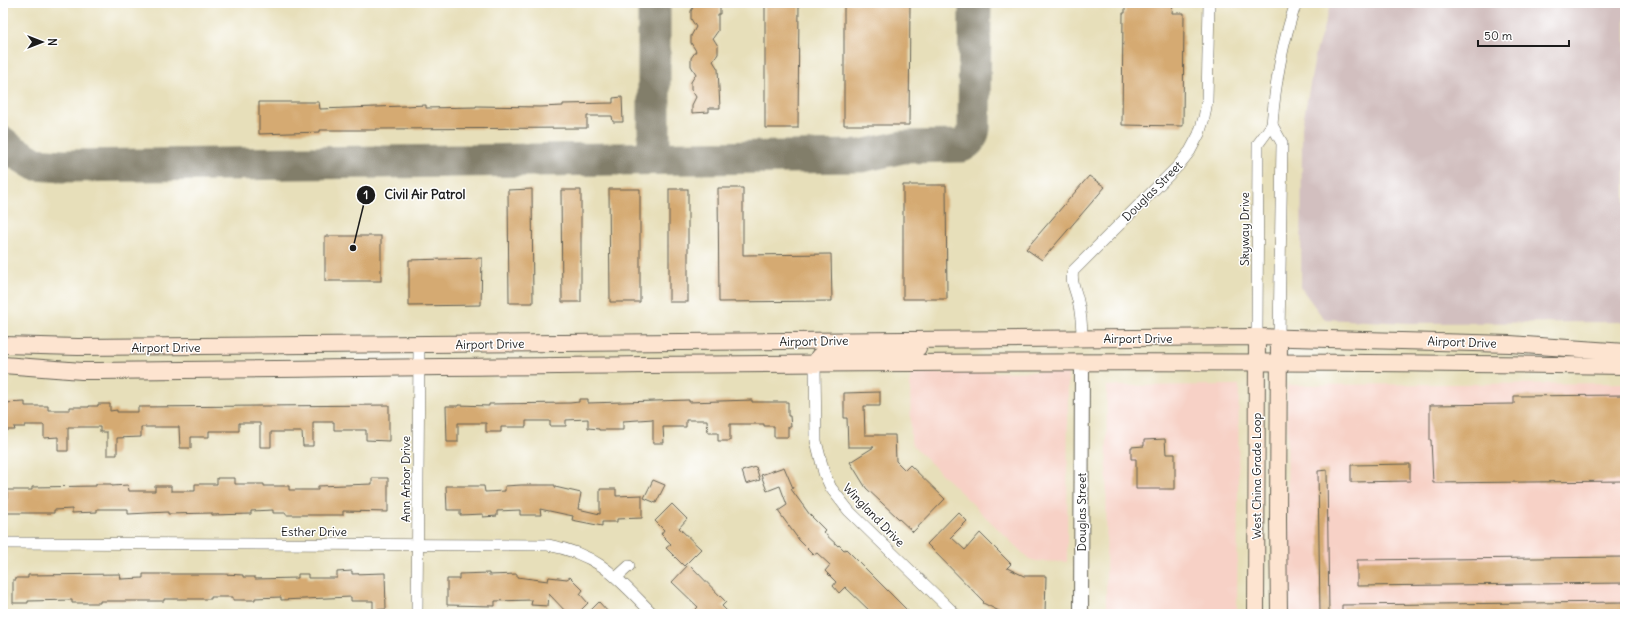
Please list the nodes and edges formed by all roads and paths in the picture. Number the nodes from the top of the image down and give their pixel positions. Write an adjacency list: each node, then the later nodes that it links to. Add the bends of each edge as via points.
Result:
1 (1209, 3): 6 (street, Douglas Street, via 1207,101 1199,134 1178,166 1073,271 1071,278 1082,320)
2 (1296, 3): 3 (street, via 1281,53)
3 (1272, 125): 4 (street, Skyway Drive, via 1258,144); 5 (street, via 1282,143)
4 (1256, 337): 5 (main road, Airport Drive); 6 (main road, Airport Drive); 12 (main road, West China Grade Loop)
5 (1279, 337): 10 (main road, Airport Drive, via 1510,344); 13 (main road, West China Grade Loop)
6 (1082, 338): 7 (main road, Airport Drive)
7 (953, 340): 9 (main road, Airport Drive); 14 (main road, via 897,352 826,353 819,356)
8 (3, 345): 9 (main road, Airport Drive, via 78,348)
9 (419, 345): 17 (street, Ann Arbor Drive)
10 (1625, 352)
11 (1082, 362): 12 (main road, Airport Drive); 14 (main road, Airport Drive); 25 (street, Douglas Street)
12 (1256, 362): 13 (main road, Airport Drive); 26 (main road, West China Grade Loop)
13 (1279, 362): 16 (main road, Airport Drive); 27 (main road, West China Grade Loop)
14 (815, 364): 17 (main road, Airport Drive); 24 (street, Wingland Drive, via 816,441 821,466 831,488 850,511)
15 (3, 365): 17 (main road, Airport Drive, via 82,370)
16 (1625, 366)
17 (419, 368): 19 (street, Ann Arbor Drive)
18 (3, 543): 19 (street, Esther Drive)
19 (418, 544): 21 (street, Esther Drive, via 548,545 583,554); 22 (street, Ann Arbor Drive)
20 (629, 566): 21 (street)
21 (617, 577): 23 (street, Esther Drive)
22 (417, 614)
23 (653, 614)
24 (955, 614)
25 (1081, 614)
26 (1256, 614)
27 (1279, 614)

